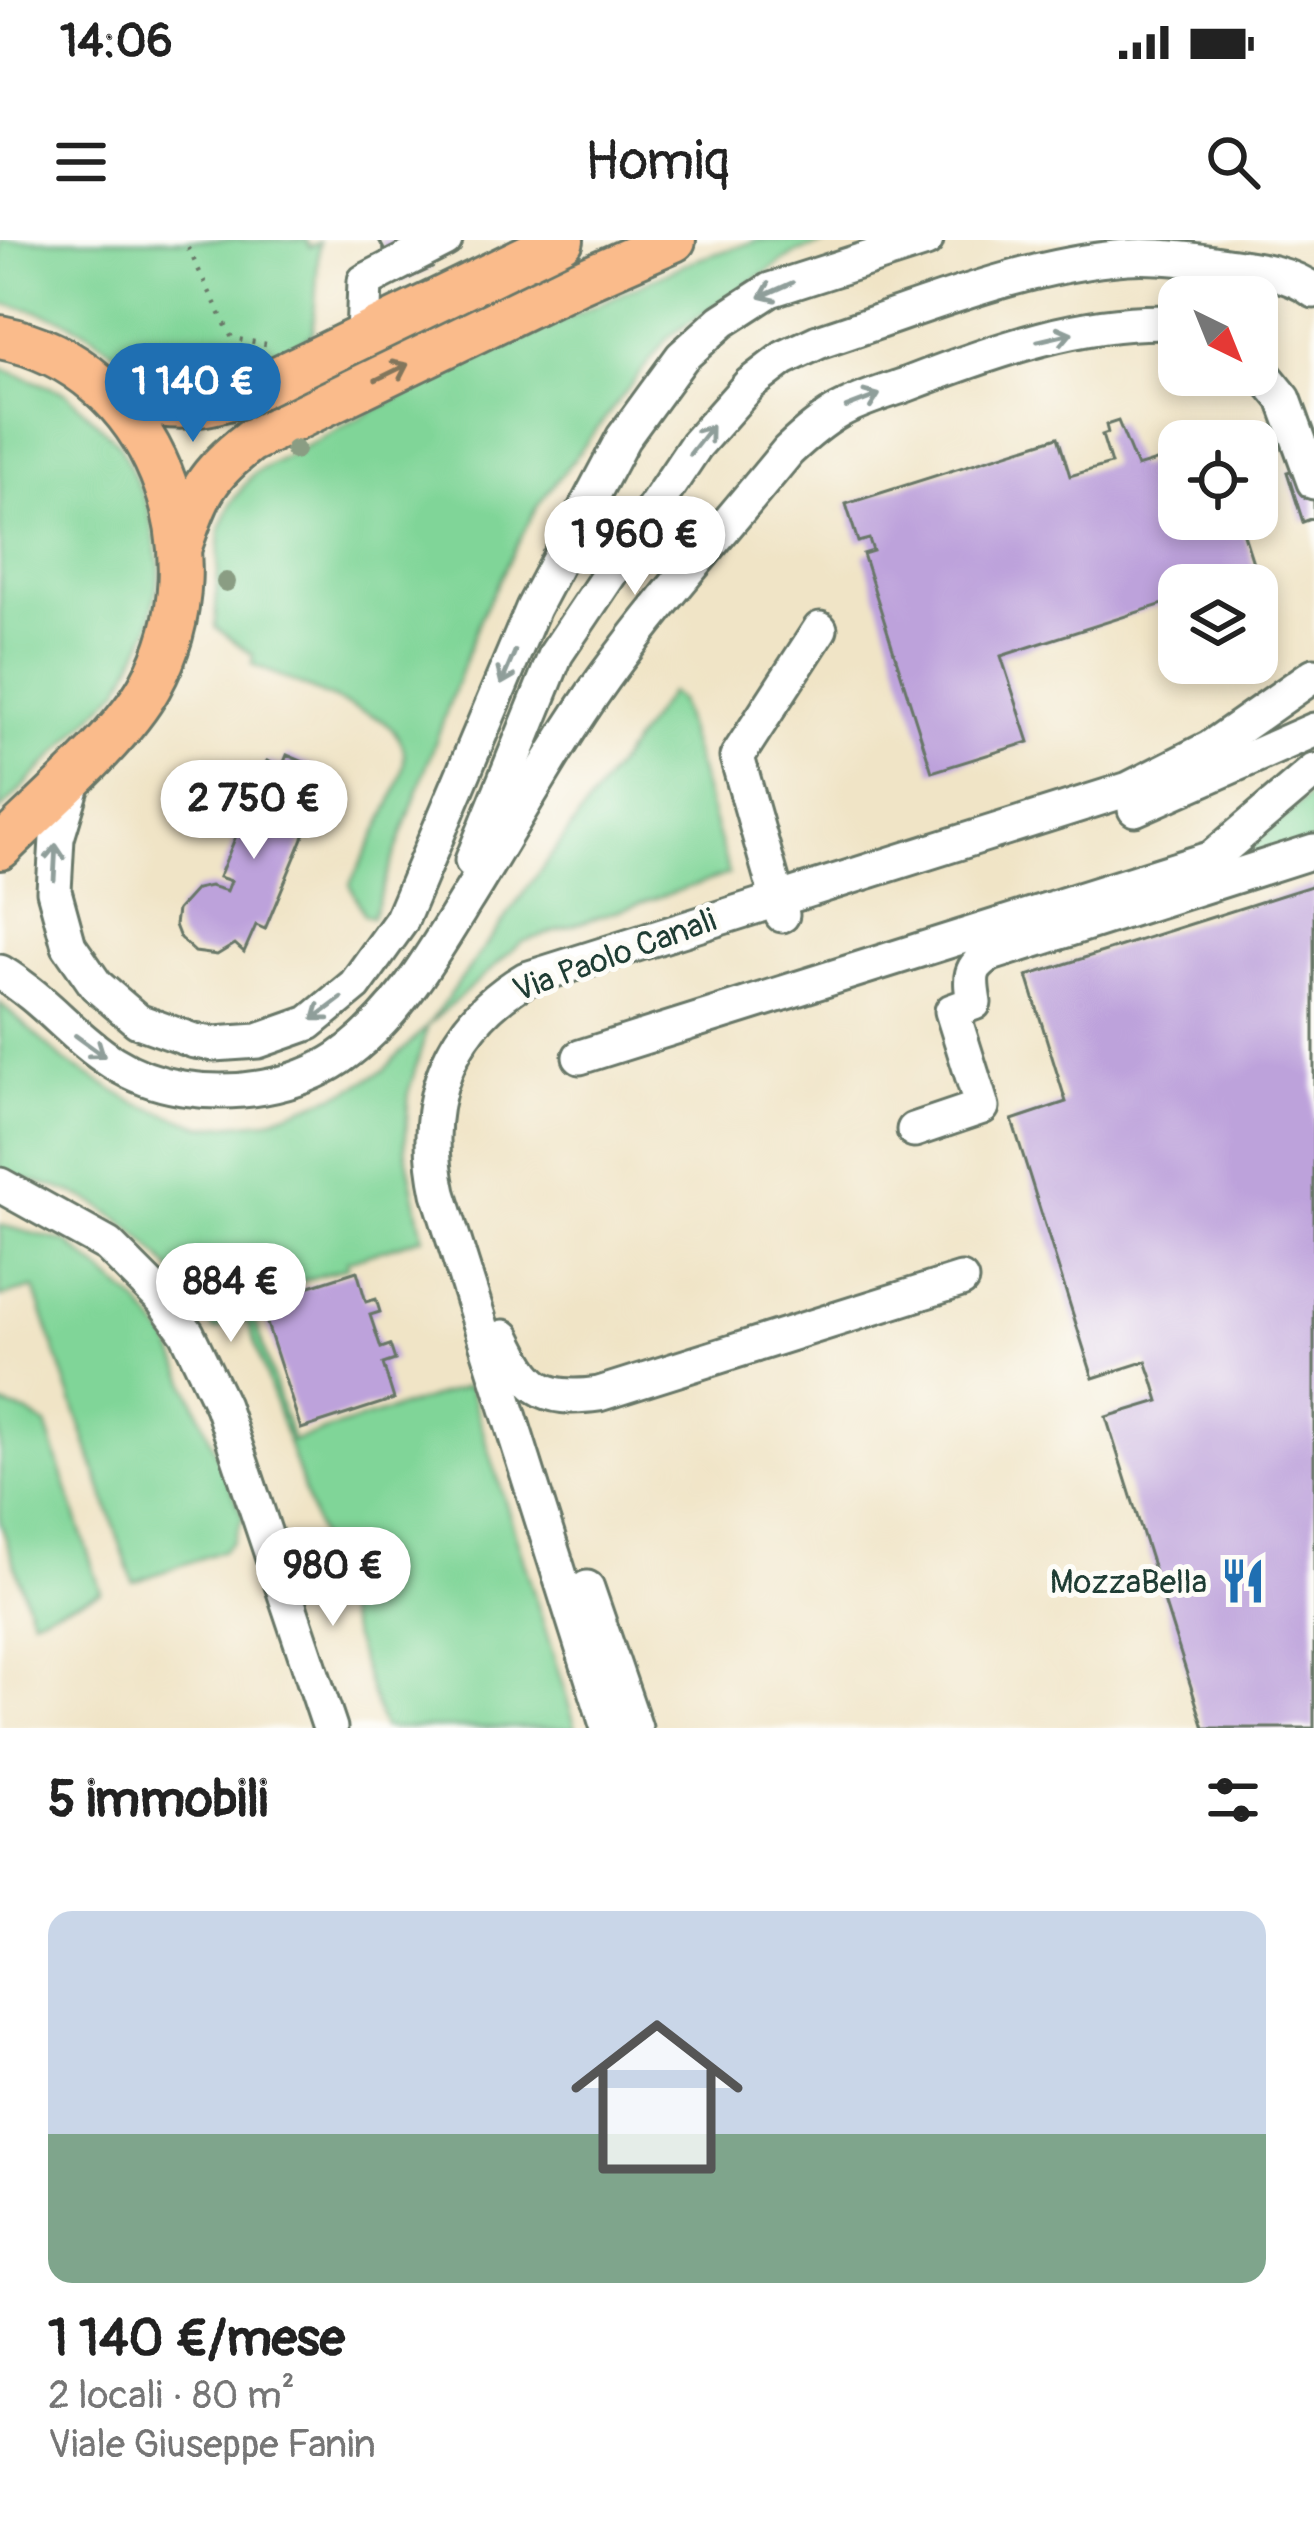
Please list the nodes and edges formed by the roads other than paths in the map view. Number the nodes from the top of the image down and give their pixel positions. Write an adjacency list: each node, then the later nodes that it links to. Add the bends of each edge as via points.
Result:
1 (445, 240): 8 (street, via 364,281)
2 (562, 240): 8 (main road)
3 (674, 240): 12 (main road, one-way to 3, via 198,496 218,466 250,441)
4 (926, 240): 19 (street, one-way to 19, via 770,290 682,357 623,438 533,608 401,920 355,985 309,1023 258,1041 194,1041 138,1021 96,985 69,946 54,891 57,838)
5 (1314, 291): 23 (street, one-way to 5, via 556,654 696,446 784,358 1076,262 1191,260 1253,269)
6 (1158, 322): 23 (street, one-way to 6, via 603,679 814,426 943,370 1048,338)
7 (0, 337): 10 (main road, via 64,358)
8 (363, 337): 10 (main road, via 208,406 170,409)
9 (1278, 391): 11 (street)
10 (109, 394): 12 (main road, via 165,476)
11 (1310, 469)
12 (182, 544): 19 (main road, via 177,620 166,653 133,711)
13 (820, 629): 22 (street, via 737,757)
14 (1314, 675): 17 (street, Via Paolo Canali)
15 (1314, 709): 17 (street, via 1278,738)
16 (1314, 730): 22 (street, via 1141,807)
17 (1210, 748): 22 (street, Via Paolo Canali, via 1129,789)
18 (1314, 771): 25 (street, via 1212,858)
19 (76, 773): 20 (main road)
20 (0, 848)
21 (1314, 851): 26 (street, via 975,963 974,1003 952,1010 982,1107)
22 (780, 908): 31 (street, via 532,999 477,1045 449,1112 447,1166); 33 (street, Via Paolo Canali, via 556,968 501,993 459,1042 432,1116 439,1193)
23 (435, 951): 24 (street, one-way to 23, via 112,1062 178,1088 231,1092 283,1084 337,1060 383,1022)
24 (0, 972)
25 (580, 1057)
26 (914, 1130)
27 (0, 1185): 29 (street)
28 (0, 1199): 29 (street)
29 (72, 1222): 32 (street, via 135,1270 187,1334 222,1406)
30 (962, 1280): 31 (street, via 573,1397 537,1389)
31 (504, 1337): 34 (street)
32 (330, 1728)
33 (608, 1728)
34 (635, 1728)

